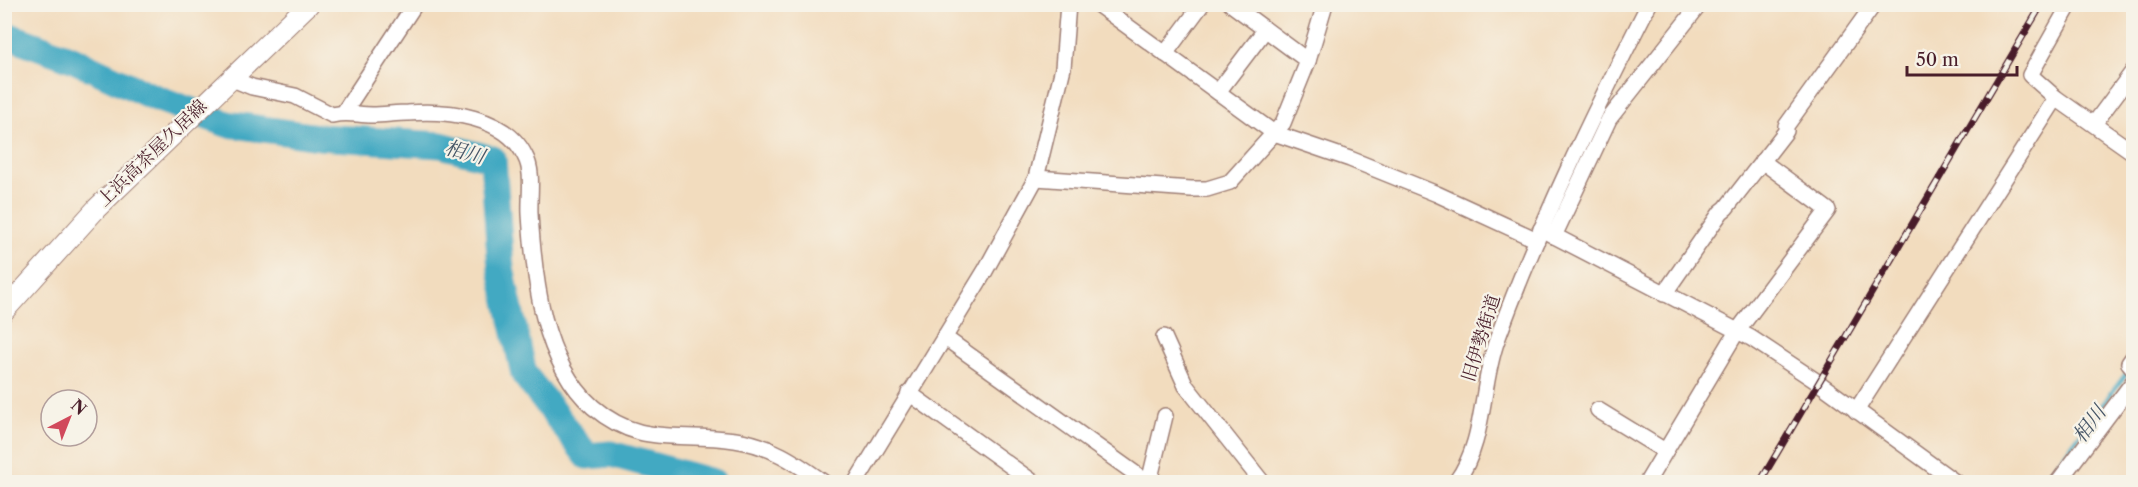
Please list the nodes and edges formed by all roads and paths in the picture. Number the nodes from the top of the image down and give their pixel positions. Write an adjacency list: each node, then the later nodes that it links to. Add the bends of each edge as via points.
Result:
1 (309, 4): 16 (main road, 上浜高茶屋久居線)
2 (415, 4): 19 (street)
3 (1068, 4): 24 (street, via 1063,68)
4 (1097, 4): 13 (street)
5 (1202, 4): 13 (street)
6 (1231, 4): 12 (street)
7 (1325, 4): 14 (street)
8 (1649, 4): 25 (street)
9 (1700, 4): 25 (street, via 1609,119)
10 (1874, 4): 23 (street)
11 (2070, 4): 18 (street, via 2030,75)
12 (1265, 30): 14 (street); 17 (street)
13 (1165, 54): 17 (street)
14 (1308, 61): 21 (street, via 1292,105)
15 (2133, 70): 20 (street)
16 (230, 78): 19 (street, via 295,96 332,115); 27 (main road, 上浜高茶屋久居線, via 80,225)
17 (1218, 92): 21 (street)
18 (2056, 98): 20 (street); 34 (street)
19 (344, 112): 37 (street, via 449,114 503,131 517,143 527,160 530,221 544,317 555,356 582,395 614,422 634,432 754,444 789,458)
20 (2094, 124): 22 (street)
21 (1274, 134): 24 (street, via 1238,176 1208,189); 25 (street)
22 (2133, 153)
23 (1762, 161): 26 (street); 28 (street, via 1827,210)
24 (1036, 178): 29 (street)
25 (1544, 235): 26 (street); 42 (street, 旧伊勢街道, via 1488,367 1476,446)
26 (1664, 294): 28 (street)
27 (4, 311)
28 (1736, 333): 34 (street, via 1751,338); 36 (street)
29 (944, 337): 32 (street); 40 (street)
30 (1164, 337): 41 (street, via 1186,386)
31 (2133, 381): 45 (street)
32 (909, 393): 38 (street); 39 (street)
33 (1598, 410): 36 (street)
34 (1856, 411): 44 (street)
35 (1166, 416): 40 (street)
36 (1665, 451): 43 (street)
37 (823, 483)
38 (856, 483)
39 (1033, 483)
40 (1148, 483)
41 (1262, 483)
42 (1456, 483)
43 (1647, 483)
44 (1955, 483)
45 (2058, 483)

